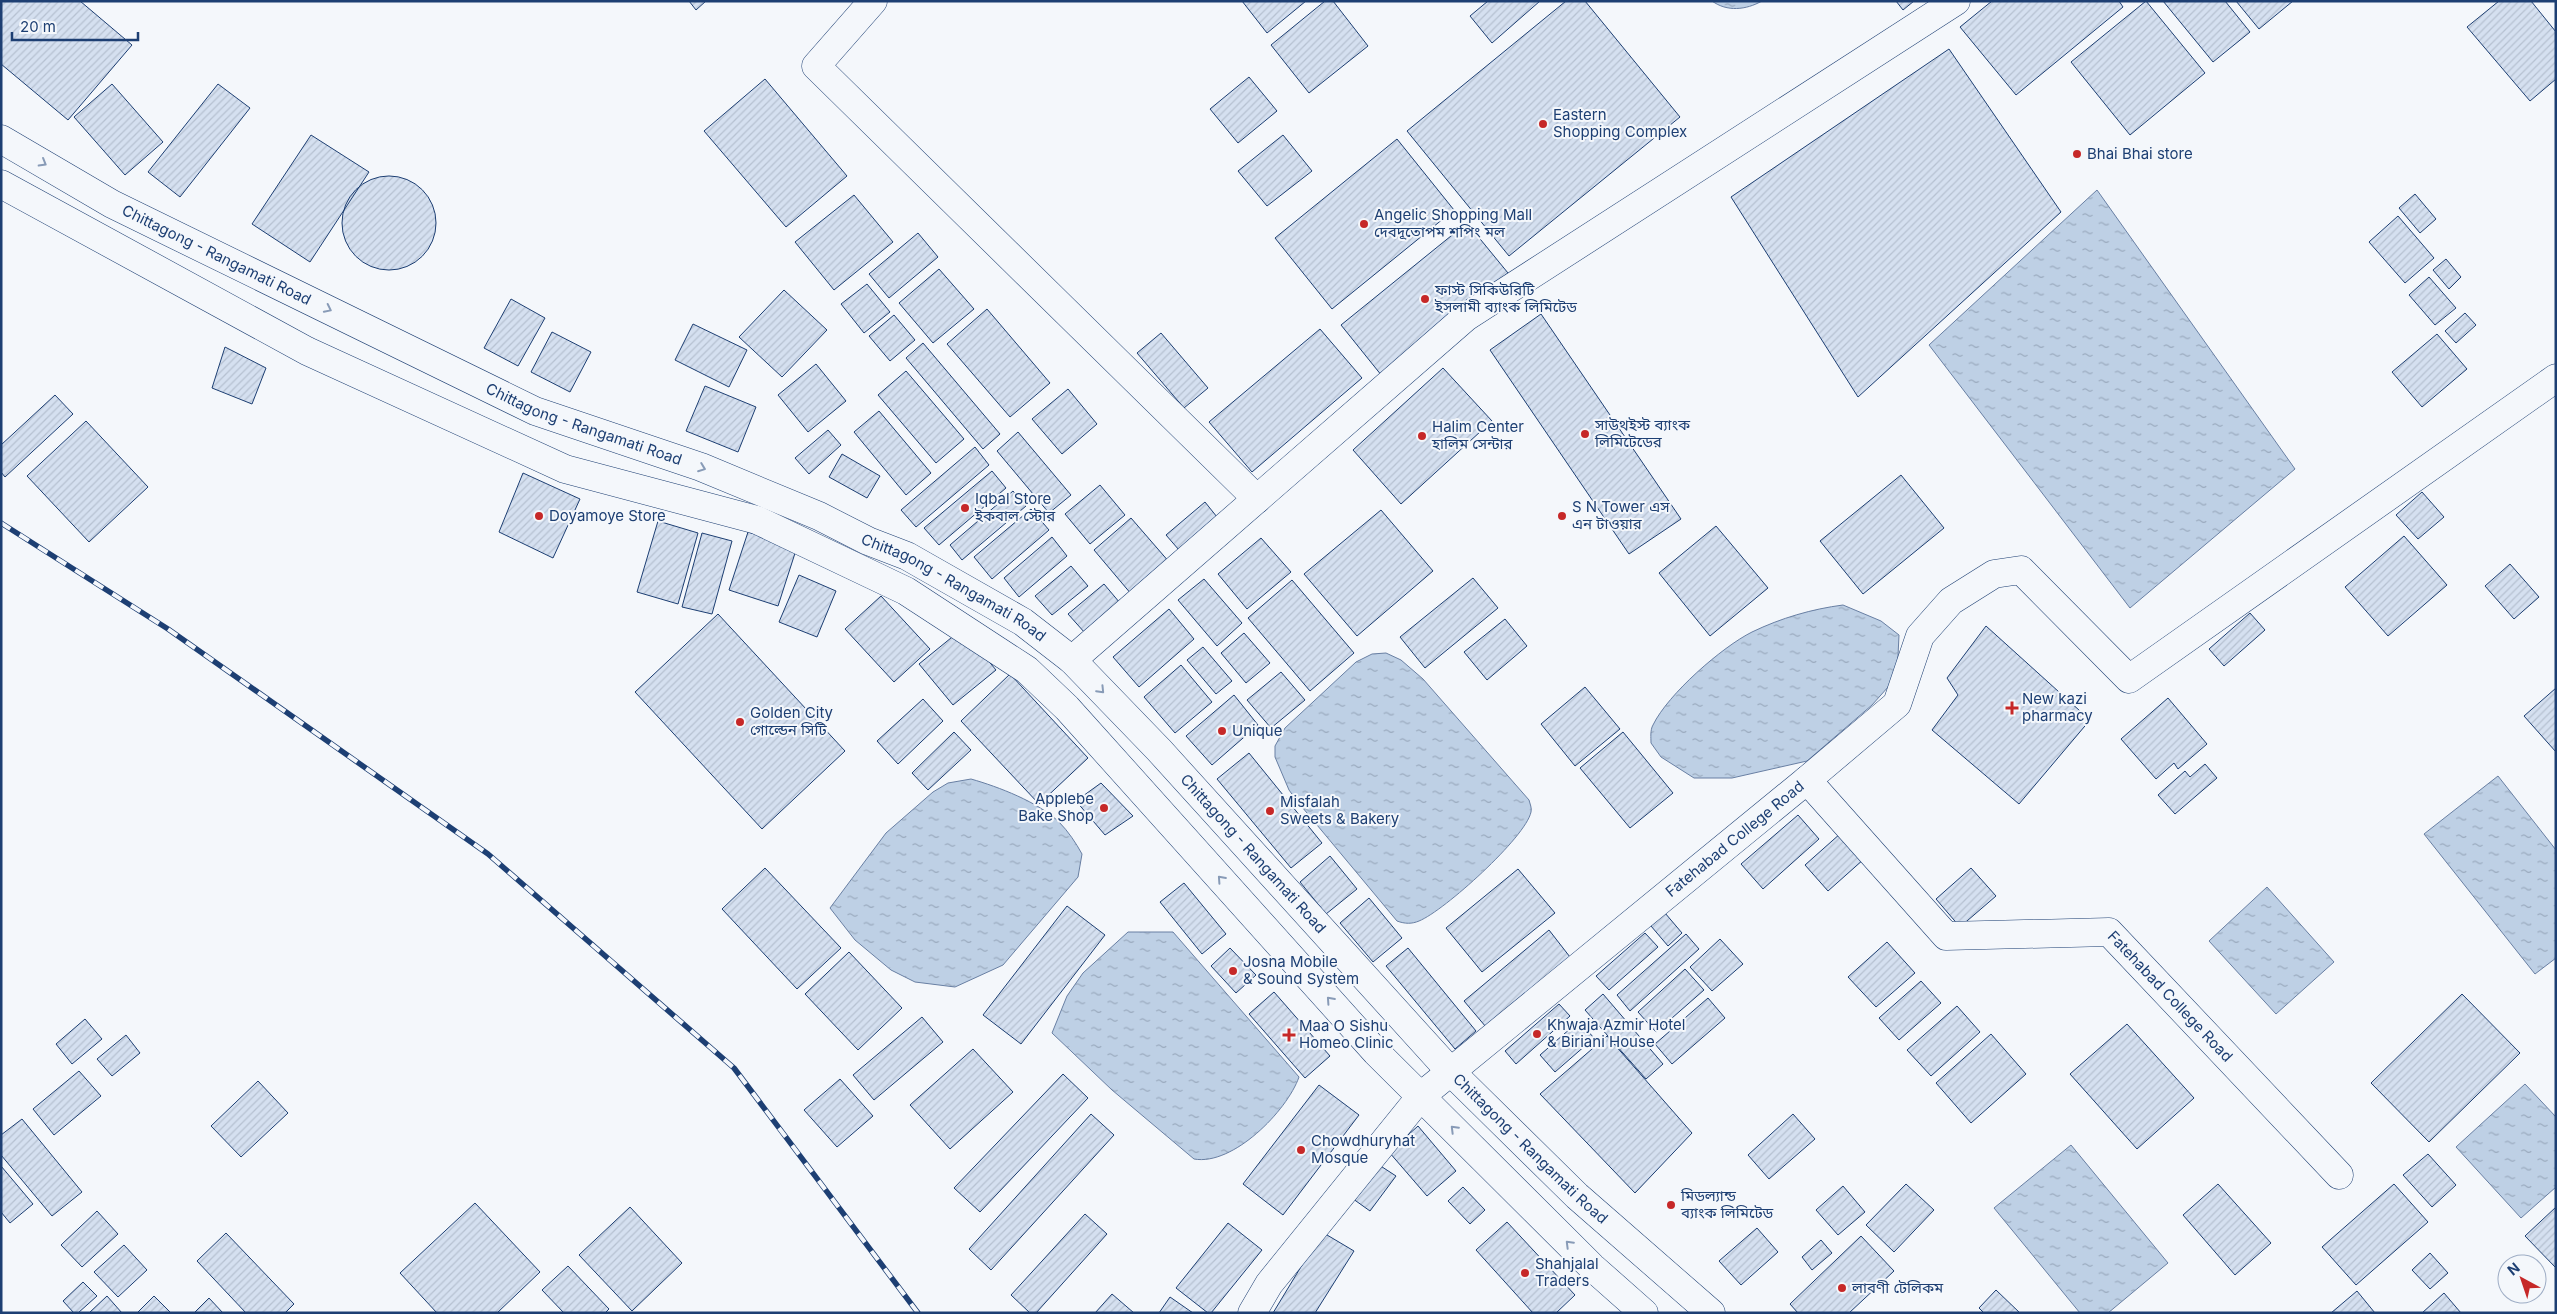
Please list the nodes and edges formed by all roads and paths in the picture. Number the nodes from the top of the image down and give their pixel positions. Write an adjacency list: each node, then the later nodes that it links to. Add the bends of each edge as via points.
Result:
1 (873, 1): 6 (main road, via 816,66)
2 (1956, 1): 6 (main road, via 1466,317)
3 (1, 139): 7 (main road, Chittagong - Rangamati Road, one-way to 7, via 112,204 535,411 701,467 908,556 1022,622)
4 (1, 184): 10 (main road, Chittagong - Rangamati Road, one-way to 4, via 1370,1044 1067,708 1027,670 965,628 906,591 757,520 565,469 306,351)
5 (2556, 378): 8 (main road, via 2129,679 2021,570 1994,574 1951,600 1920,636 1897,704)
6 (1257, 499): 7 (main road)
7 (1072, 660): 9 (main road, Chittagong - Rangamati Road, one-way to 9, via 1159,750)
8 (1807, 780): 9 (main road, Fatehabad College Road); 11 (main road, Fatehabad College Road, via 1946,936 2109,932)
9 (1450, 1071): 10 (main road, Fatehabad College Road); 14 (main road, Chittagong - Rangamati Road, via 1577,1196)
10 (1421, 1096): 12 (main road, Fatehabad College Road, via 1269,1284); 13 (main road, Chittagong - Rangamati Road, one-way to 10, via 1592,1267)
11 (2339, 1175)
12 (1252, 1313)
13 (1644, 1313)
14 (1711, 1313)

